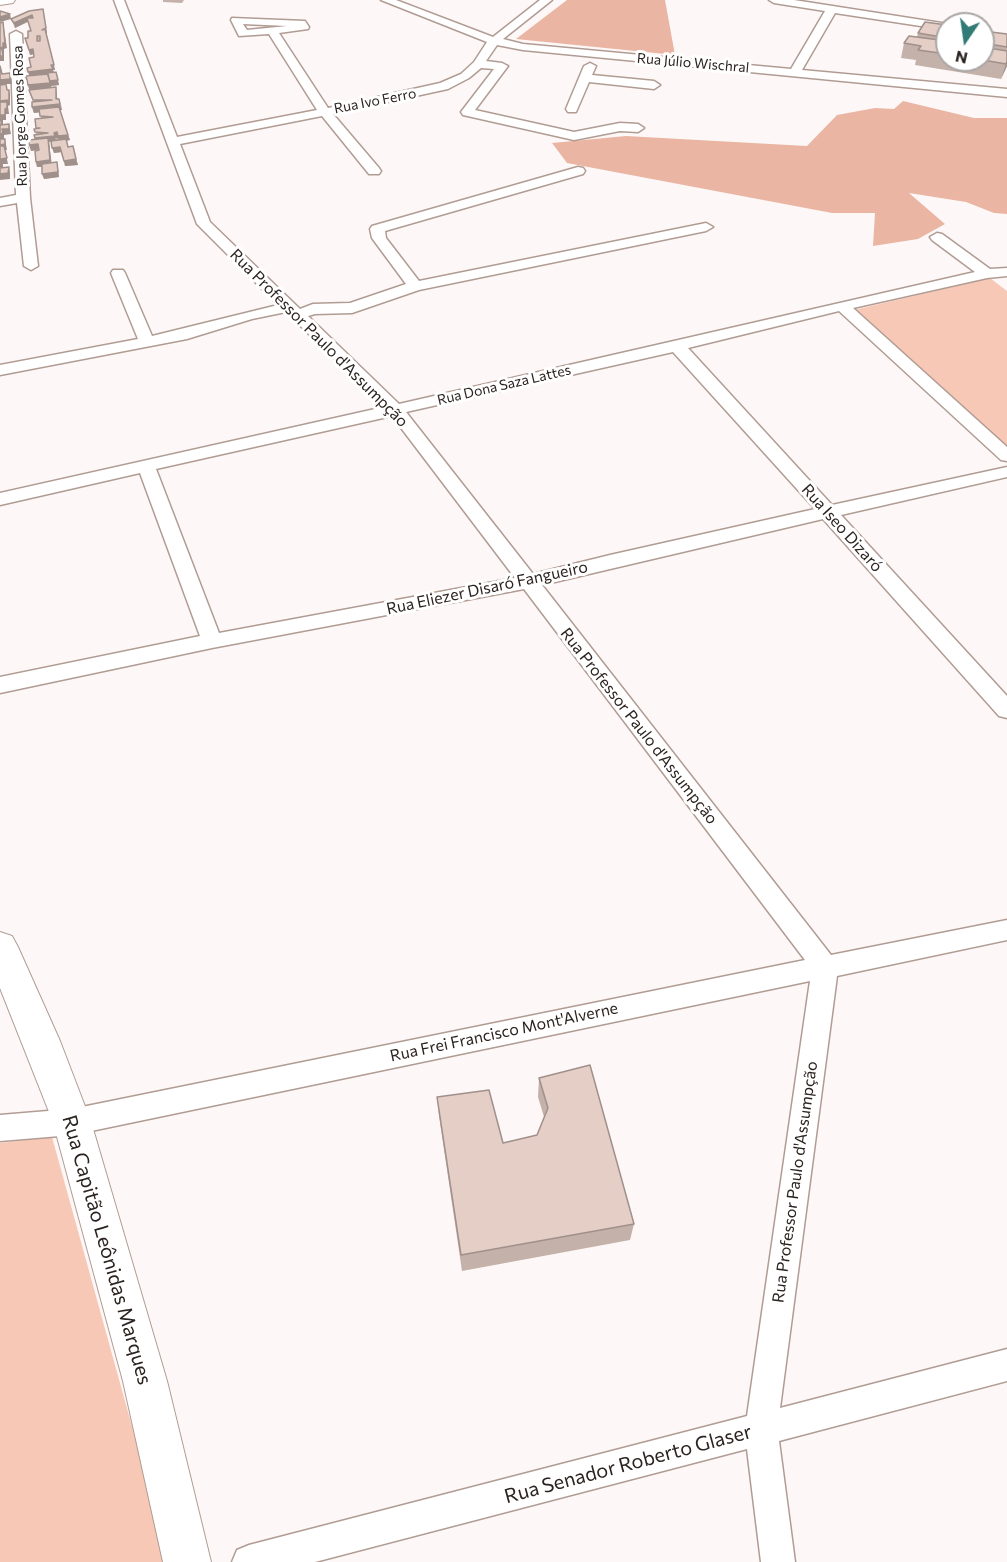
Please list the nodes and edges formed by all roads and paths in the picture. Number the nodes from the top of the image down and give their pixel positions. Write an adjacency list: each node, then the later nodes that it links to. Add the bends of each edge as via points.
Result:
1 (8, 0): 6 (main road)
2 (119, 0): 21 (street, Rua Professor Paulo d'Assumpção)
3 (386, 0): 11 (street, Rua Júlio Wischral)
4 (547, 0): 11 (street, Rua Ivo Ferro)
5 (774, 0): 7 (street)
6 (0, 1)
7 (831, 10): 8 (street); 14 (street)
8 (935, 25)
9 (272, 31): 9 (street, via 243,34 236,20 301,23 304,27); 19 (street)
10 (16, 34): 24 (street, Rua Jorge Gomes Rosa)
11 (494, 40): 12 (street, Rua Júlio Wischral); 13 (street, Rua Ivo Ferro)
12 (595, 54): 14 (street, Rua Júlio Wischral); 15 (street)
13 (478, 63): 19 (street, Rua Ivo Ferro, via 465,76 444,86); 20 (street, via 502,66 467,112 574,136 620,127)
14 (795, 73): 17 (street, Rua Júlio Wischral)
15 (585, 78): 16 (street); 18 (street)
16 (654, 85)
17 (1007, 93)
18 (572, 109)
19 (324, 111): 21 (street, Rua Ivo Ferro); 22 (street)
20 (638, 128)
21 (173, 142): 33 (street, Rua Professor Paulo d'Assumpção, via 204,224)
22 (374, 171)
23 (578, 171): 31 (street, via 377,229 379,238)
24 (23, 198): 25 (street, Rua Jorge Gomes Rosa); 28 (street, Rua Jorge Gomes Rosa)
25 (0, 202)
26 (706, 226): 31 (street)
27 (937, 237): 30 (street)
28 (31, 266)
29 (118, 273): 34 (street)
30 (1000, 274): 32 (street, Rua Dona Saza Lattes)
31 (415, 286): 33 (street, via 352,308)
32 (842, 306): 35 (street, Rua Dona Saza Lattes); 38 (street)
33 (294, 311): 34 (street, via 249,315); 37 (street, Rua Professor Paulo d'Assumpção)
34 (147, 342): 36 (street)
35 (677, 346): 37 (street, Rua Dona Saza Lattes); 42 (street, Rua Iseo Dizaró)
36 (0, 370)
37 (396, 410): 39 (street, Rua Dona Saza Lattes); 43 (street, Rua Professor Paulo d'Assumpção)
38 (1007, 456)
39 (146, 465): 41 (street, Rua Dona Saza Lattes); 44 (street)
40 (1007, 472): 42 (street, Rua Eliezer Disaró Fangueiro)
41 (0, 499)
42 (828, 513): 43 (street, Rua Eliezer Disaró Fangueiro); 46 (street, Rua Iseo Dizaró)
43 (529, 582): 44 (street, Rua Eliezer Disaró Fangueiro); 49 (street, Rua Professor Paulo d'Assumpção)
44 (212, 641): 45 (street, Rua Eliezer Disaró Fangueiro)
45 (0, 685)
46 (1007, 710)
47 (1007, 930): 49 (street, Rua Frei Francisco Mont'Alverne)
48 (0, 947): 50 (main road, Rua Capitão Leônidas Marques)
49 (825, 967): 50 (street, Rua Frei Francisco Mont'Alverne); 53 (street, Rua Professor Paulo d'Assumpção)
50 (72, 1122): 51 (street, Rua Frei Francisco Mont'Alverne); 54 (main road, Rua Capitão Leônidas Marques, via 145,1381)
51 (0, 1128)
52 (1007, 1365): 53 (street, Rua Senador Roberto Glaser)
53 (761, 1430): 55 (street, Rua Senador Roberto Glaser); 56 (street, Rua Professor Paulo d'Assumpção)
54 (187, 1562)
55 (249, 1562)
56 (778, 1562)

